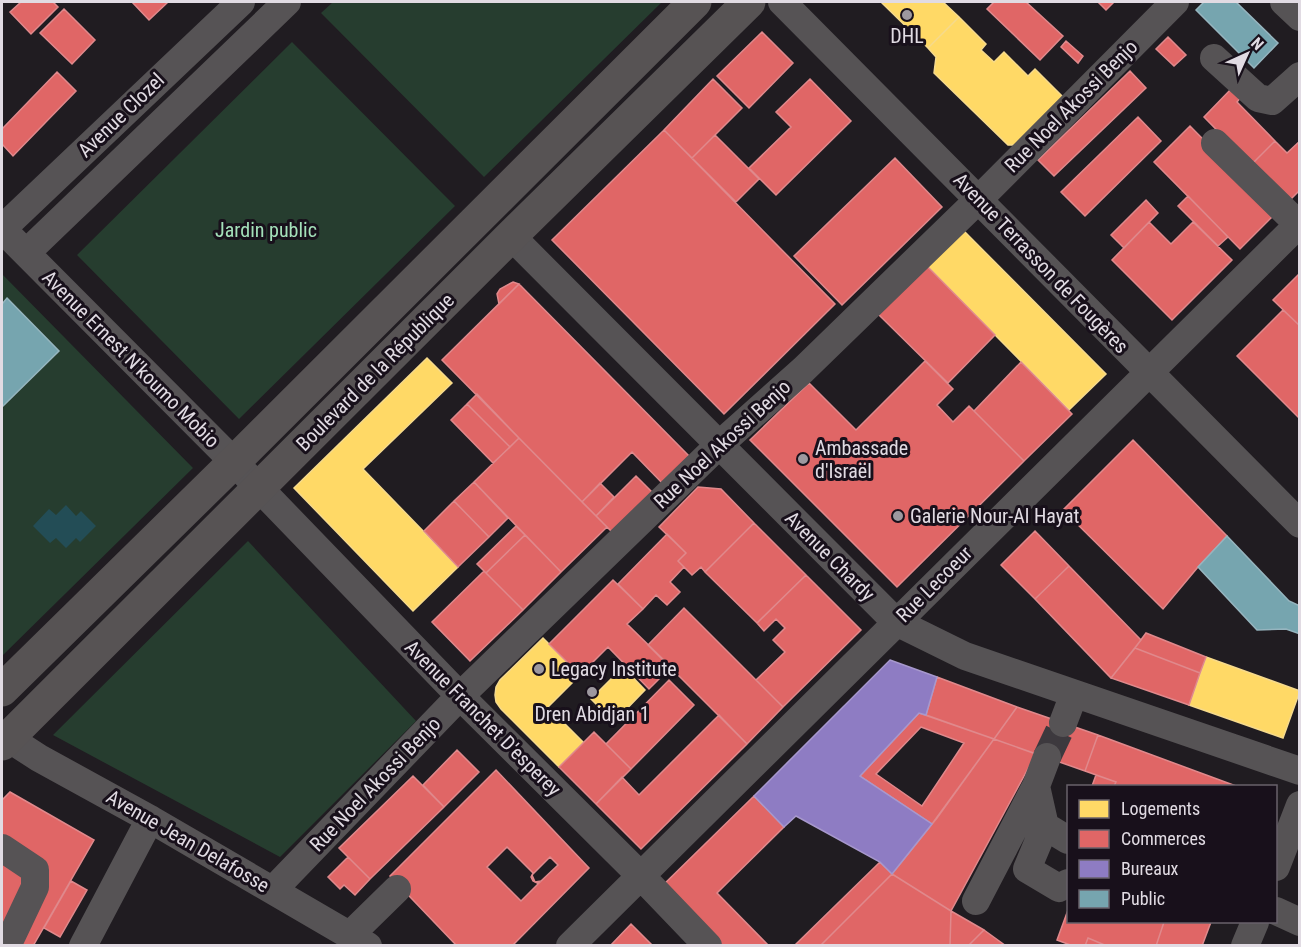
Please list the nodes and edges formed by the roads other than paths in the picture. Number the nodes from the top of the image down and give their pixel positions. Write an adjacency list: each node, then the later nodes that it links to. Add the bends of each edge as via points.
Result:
1 (241, 2): 14 (street, Avenue Clozel)
2 (287, 2): 16 (street)
3 (695, 2): 19 (main road, Boulevard de la République)
4 (749, 2): 15 (main road, Boulevard de la République)
5 (782, 2): 12 (street, Avenue Terrasson de Fougères)
6 (1175, 2): 12 (street, Rue Noel Akossi Benjo)
7 (1284, 2): 8 (street)
8 (1299, 17)
9 (1214, 58): 10 (street, via 1266,101 1272,101)
10 (1299, 76)
11 (1215, 143): 13 (street)
12 (979, 199): 17 (street, Avenue Terrasson de Fougères); 18 (street, Rue Noel Akossi Benjo, via 803,370)
13 (1299, 223): 17 (street, Rue Lecoeur)
14 (2, 229): 16 (street, Avenue Ernest N'koumo Mobio)
15 (511, 236): 18 (street, Avenue Chardy); 20 (main road, Boulevard de la République)
16 (26, 254): 19 (street, Avenue Ernest N'koumo Mobio)
17 (1147, 372): 21 (street, Avenue Terrasson de Fougères); 22 (street, Rue Lecoeur)
18 (718, 445): 22 (street, Avenue Chardy); 25 (street, Rue Noel Akossi Benjo)
19 (234, 462): 20 (street, Avenue Ernest N'koumo Mobio); 23 (main road, Boulevard de la République)
20 (259, 489): 25 (street, Avenue Franchet D'esperey); 27 (main road, Boulevard de la République)
21 (1299, 524)
22 (896, 622): 24 (street, Avenue Chardy, via 965,656); 36 (street, Rue Lecoeur)
23 (2, 690)
24 (1074, 694): 26 (street); 29 (street, Avenue Chardy)
25 (460, 696): 36 (street, Avenue Franchet D'esperey); 39 (street, Rue Noel Akossi Benjo)
26 (1063, 723)
27 (3, 739): 32 (street, Avenue Jean Delafosse)
28 (1047, 758): 30 (street)
29 (1299, 771)
30 (1036, 786): 33 (street); 40 (street)
31 (1299, 806): 35 (street)
32 (150, 819): 39 (street, Avenue Jean Delafosse); 46 (street)
33 (1057, 833): 37 (street, via 1027,869 1059,888)
34 (2, 848): 45 (street, via 35,870 36,878 8,944)
35 (1277, 862)
36 (641, 876): 47 (street, Rue Lecoeur); 48 (street, Avenue Franchet D'esperey)
37 (1067, 884)
38 (397, 889): 44 (street)
39 (273, 890): 44 (street, Avenue Jean Delafosse)
40 (976, 901)
41 (1277, 912): 42 (street)
42 (1299, 922)
43 (1253, 923): 49 (street)
44 (359, 940)
45 (3, 945)
46 (83, 945)
47 (570, 945)
48 (708, 945)
49 (1245, 945)

